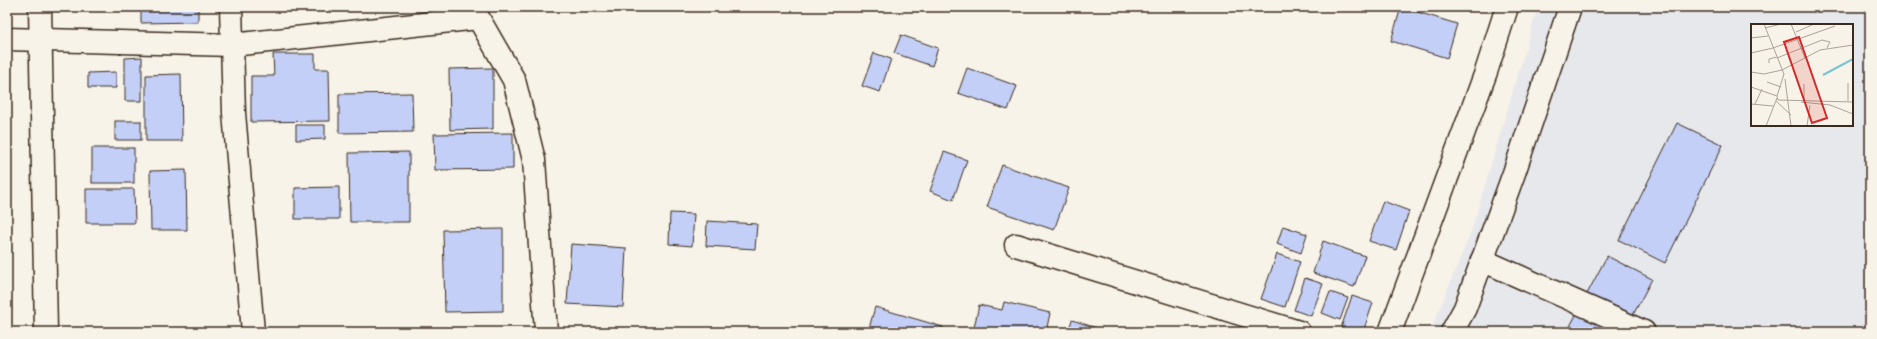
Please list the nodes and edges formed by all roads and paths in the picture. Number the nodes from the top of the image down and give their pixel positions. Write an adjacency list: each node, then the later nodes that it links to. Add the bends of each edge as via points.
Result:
1 (40, 7): 7 (street)
2 (231, 7): 8 (street)
3 (1507, 7): 15 (street, via 1486,72)
4 (1570, 7): 10 (street)
5 (475, 13): 8 (street); 13 (street, via 514,80 534,160)
6 (7, 39): 7 (street)
7 (42, 41): 8 (street); 11 (street)
8 (232, 45): 12 (street, via 234,113)
9 (1016, 244): 14 (street)
10 (1482, 260): 16 (street, via 1465,308); 17 (street)
11 (46, 332)
12 (253, 332)
13 (546, 332)
14 (1299, 332)
15 (1390, 332)
16 (1452, 332)
17 (1644, 332)

